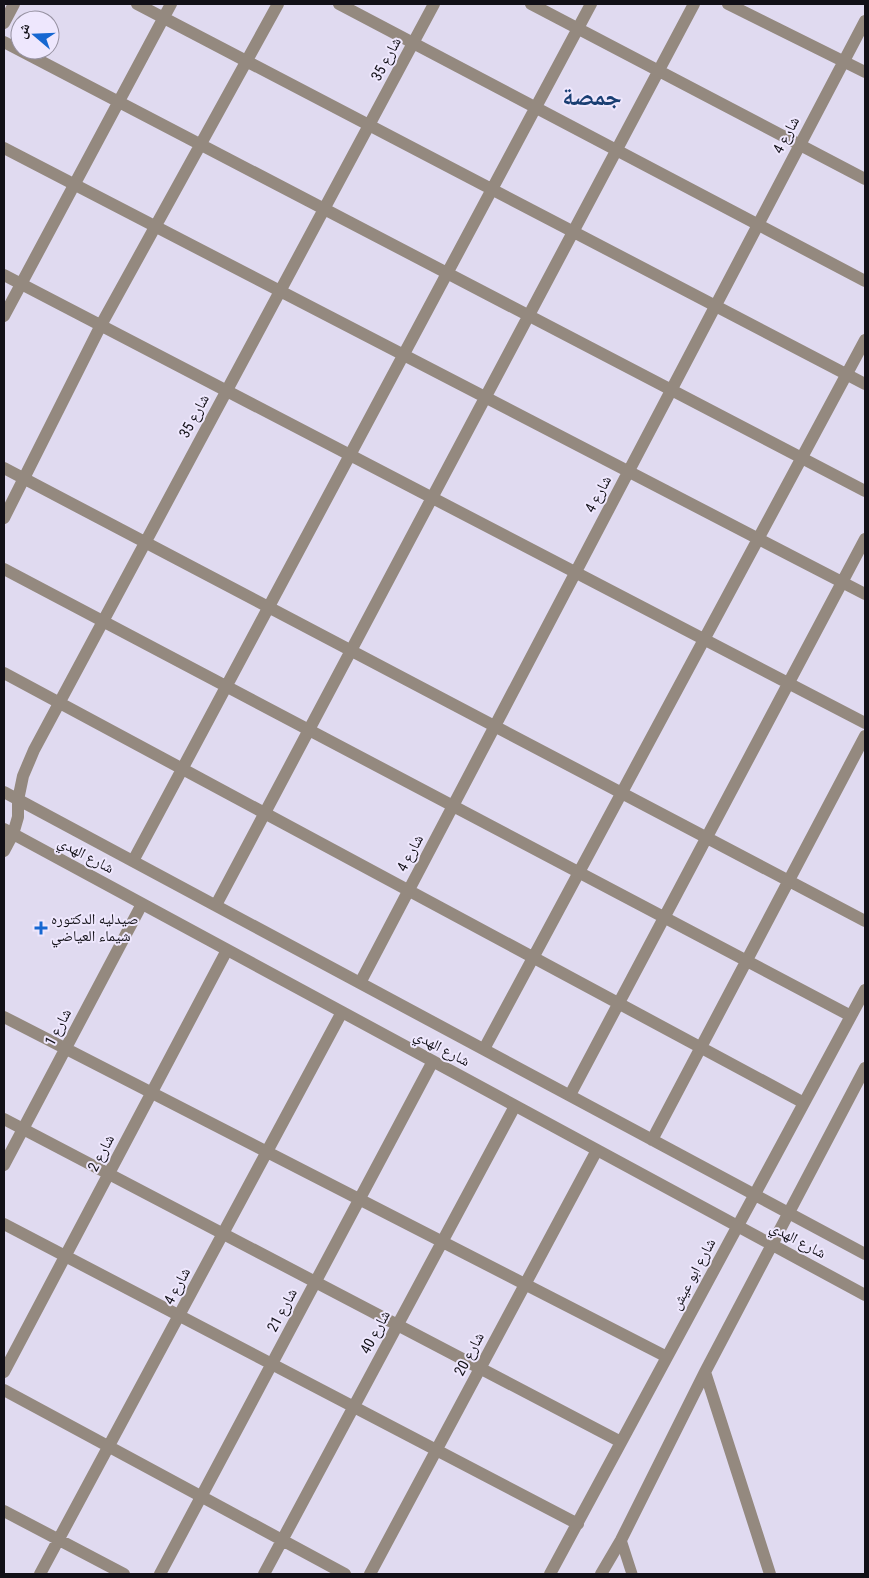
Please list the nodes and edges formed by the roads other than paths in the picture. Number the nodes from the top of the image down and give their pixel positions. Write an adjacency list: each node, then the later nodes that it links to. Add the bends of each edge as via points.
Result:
1 (14, 4): 13 (street)
2 (137, 4): 11 (street)
3 (171, 4): 11 (street)
4 (278, 4): 17 (street)
5 (339, 4): 16 (street)
6 (434, 4): 16 (street, شارع 35)
7 (531, 4): 14 (street)
8 (591, 4): 14 (street)
9 (694, 4): 19 (street)
10 (728, 4): 18 (street)
11 (163, 18): 17 (street); 21 (street)
12 (865, 20): 18 (street, شارع 4)
13 (4, 23)
14 (578, 28): 19 (street); 22 (street)
15 (4, 42): 21 (street)
16 (413, 43): 22 (street); 23 (street, شارع 35)
17 (247, 61): 23 (street); 24 (street)
18 (844, 62): 20 (street); 25 (street, شارع 4)
19 (659, 71): 25 (street); 27 (street)
20 (865, 72)
21 (118, 102): 24 (street); 29 (street)
22 (535, 107): 27 (street); 30 (street)
23 (369, 125): 30 (street); 31 (street, شارع 35)
24 (201, 145): 31 (street); 33 (street)
25 (800, 145): 28 (street); 32 (street, شارع 4)
26 (4, 148): 29 (street)
27 (617, 150): 32 (street); 34 (street)
28 (865, 179)
29 (74, 185): 33 (street); 38 (street)
30 (492, 189): 34 (street); 35 (street)
31 (324, 209): 35 (street); 39 (street, شارع 35)
32 (758, 224): 37 (street); 40 (street, شارع 4)
33 (155, 227): 39 (street); 43 (street)
34 (573, 232): 40 (street); 41 (street)
35 (447, 273): 41 (street); 45 (street)
36 (4, 275): 38 (street)
37 (865, 281)
38 (21, 284): 42 (street); 43 (street)
39 (280, 291): 45 (street); 49 (street, شارع 35)
40 (715, 306): 46 (street); 48 (street, شارع 4)
41 (529, 315): 48 (street); 50 (street)
42 (4, 316)
43 (101, 326): 49 (street); 55 (street)
44 (865, 340): 46 (street)
45 (403, 355): 50 (street); 51 (street)
46 (847, 374): 47 (street); 52 (street)
47 (865, 384)
48 (671, 390): 52 (street); 54 (street, شارع 4)
49 (226, 391): 51 (street); 61 (street, شارع 35)
50 (486, 398): 54 (street); 57 (street)
51 (350, 455): 57 (street); 66 (street)
52 (802, 458): 56 (street); 59 (street)
53 (4, 468): 55 (street)
54 (628, 472): 59 (street); 63 (street, شارع 4)
55 (24, 478): 58 (street); 61 (street)
56 (865, 491)
57 (432, 498): 63 (street); 69 (street)
58 (4, 518)
59 (758, 539): 64 (street); 68 (street)
60 (865, 539): 64 (street)
61 (146, 542): 66 (street); 67 (street, شارع 35)
62 (4, 569): 67 (street)
63 (575, 572): 68 (street); 75 (street, شارع 4)
64 (842, 582): 65 (street); 71 (street)
65 (865, 594)
66 (268, 607): 69 (street); 72 (street)
67 (103, 621): 72 (street); 73 (street, شارع 35)
68 (704, 640): 71 (street); 80 (street)
69 (351, 651): 75 (street); 76 (street)
70 (4, 673): 73 (street)
71 (788, 684): 74 (street); 85 (street)
72 (226, 686): 76 (street); 78 (street)
73 (60, 703): 78 (street); 81 (street, شارع 35, via 34,750 23,776)
74 (865, 723)
75 (495, 726): 80 (street); 82 (street, شارع 4)
76 (309, 730): 82 (street); 83 (street)
77 (865, 736): 89 (street)
78 (182, 769): 83 (street); 87 (street)
79 (4, 792): 81 (street, شارع الهدي)
80 (622, 793): 85 (street); 88 (street)
81 (18, 800): 84 (street, شارع 35, via 18,817); 87 (street, شارع الهدي)
82 (453, 806): 88 (street); 90 (street, شارع 4)
83 (265, 813): 90 (street); 92 (street)
84 (8, 831): 86 (street, شارع 35); 91 (street, شارع الهدي)
85 (707, 838): 89 (street); 93 (street)
86 (4, 851)
87 (133, 861): 92 (street, شارع الهدي)
88 (579, 873): 93 (street); 96 (street)
89 (788, 881): 94 (street); 97 (street)
90 (408, 891): 96 (street); 98 (street, شارع 4)
91 (142, 904): 95 (street, شارع الهدي); 105 (street, شارع 1)
92 (216, 905): 98 (street, شارع الهدي)
93 (664, 917): 97 (street); 100 (street)
94 (865, 921)
95 (227, 950): 101 (street, شارع الهدي); 109 (street, شارع 2)
96 (534, 958): 100 (street); 106 (street)
97 (746, 961): 102 (street); 104 (street)
98 (360, 983): 106 (street, شارع الهدي)
99 (865, 990): 102 (street, شارع ابو عيش)
100 (619, 1004): 104 (street); 110 (street)
101 (342, 1012): 107 (street, شارع الهدي); 117 (street, شارع 4)
102 (851, 1016): 111 (street, شارع ابو عيش)
103 (4, 1017): 105 (street)
104 (700, 1047): 111 (street); 115 (street)
105 (65, 1048): 109 (street); 114 (street, شارع 1)
106 (484, 1049): 110 (street, شارع الهدي)
107 (433, 1061): 112 (street, شارع الهدي); 121 (street, شارع 21)
108 (865, 1068): 122 (street)
109 (151, 1092): 117 (street); 119 (street, شارع 2)
110 (570, 1096): 115 (street, شارع الهدي)
111 (804, 1103): 120 (street, شارع ابو عيش)
112 (515, 1106): 116 (street, شارع الهدي); 126 (street, شارع 40)
113 (4, 1119): 114 (street)
114 (23, 1129): 118 (street, شارع 1); 119 (street)
115 (652, 1140): 120 (street, شارع الهدي)
116 (597, 1150): 124 (street, شارع الهدي); 131 (street, شارع 20)
117 (267, 1152): 121 (street); 125 (street, شارع 4)
118 (4, 1164)
119 (108, 1174): 125 (street); 129 (street, شارع 2)
120 (754, 1195): 122 (street, شارع الهدي); 124 (street, شارع ابو عيش)
121 (360, 1199): 126 (street); 130 (street, شارع 21)
122 (788, 1213): 127 (street); 128 (street, شارع الهدي)
123 (4, 1224): 129 (street)
124 (738, 1226): 127 (street, شارع الهدي); 135 (street, شارع ابو عيش)
125 (223, 1234): 130 (street); 133 (street, شارع 4)
126 (442, 1241): 131 (street); 134 (street, شارع 40)
127 (772, 1244): 132 (street, شارع الهدي); 139 (street)
128 (865, 1254)
129 (65, 1256): 133 (street); 138 (street, شارع 2)
130 (315, 1282): 134 (street); 136 (street, شارع 21)
131 (525, 1284): 135 (street); 137 (street, شارع 20)
132 (865, 1294)
133 (179, 1316): 136 (street); 143 (street, شارع 4)
134 (397, 1325): 137 (street); 141 (street, شارع 40)
135 (667, 1357): 142 (street, شارع ابو عيش)
136 (272, 1364): 141 (street); 145 (street, شارع 21)
137 (480, 1368): 142 (street); 144 (street, شارع 20)
138 (4, 1372)
139 (704, 1372): 150 (street); 160 (street)
140 (4, 1390): 143 (street)
141 (354, 1407): 144 (street); 149 (street, شارع 40)
142 (621, 1442): 147 (street, شارع ابو عيش)
143 (109, 1447): 145 (street); 148 (street, شارع 4)
144 (436, 1450): 147 (street); 156 (street, شارع 20)
145 (201, 1497): 149 (street); 153 (street, شارع 21)
146 (4, 1511): 148 (street)
147 (578, 1524): 157 (street, شارع ابو عيش)
148 (59, 1540): 151 (street, شارع 4); 152 (street)
149 (282, 1540): 154 (street, شارع 40); 155 (street)
150 (621, 1540): 158 (street); 159 (lane)
151 (40, 1574)
152 (124, 1574)
153 (160, 1574)
154 (264, 1574)
155 (344, 1574)
156 (370, 1574)
157 (550, 1574)
158 (601, 1574)
159 (632, 1574)
160 (770, 1574)

